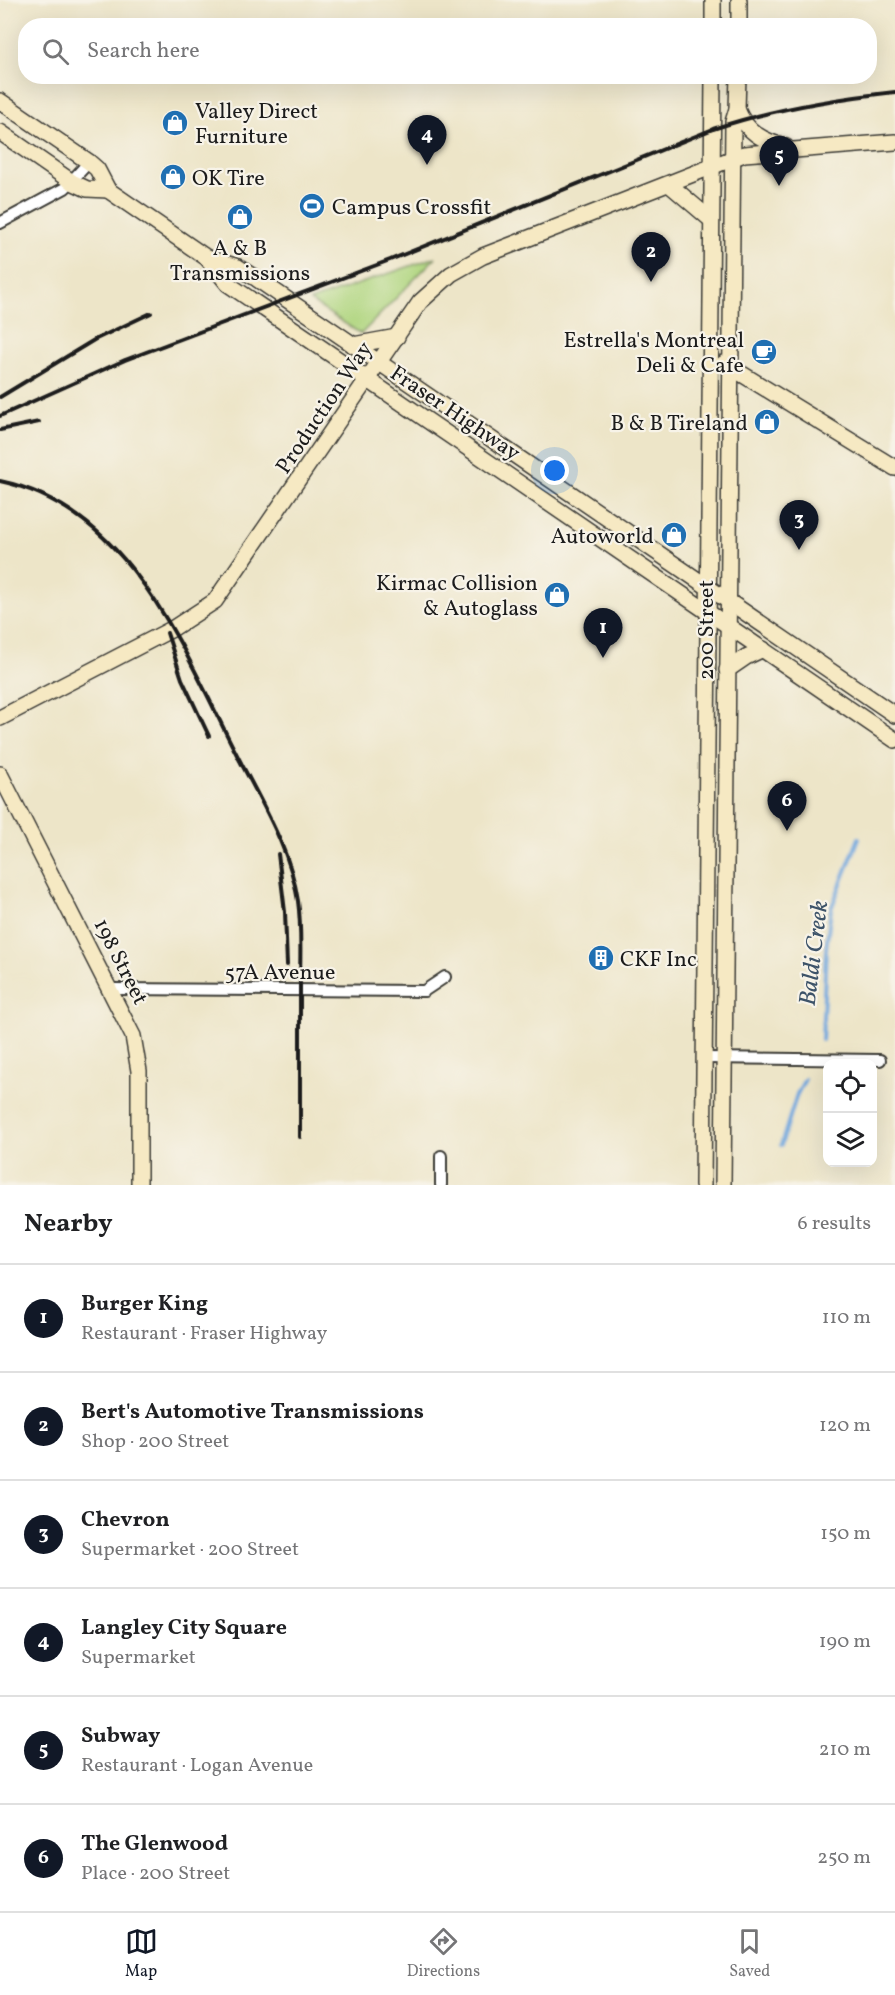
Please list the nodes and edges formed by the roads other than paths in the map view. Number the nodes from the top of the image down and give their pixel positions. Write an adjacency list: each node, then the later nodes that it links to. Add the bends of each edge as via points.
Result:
1 (712, 0): 3 (main road)
2 (739, 0): 4 (main road)
3 (713, 18)
4 (739, 18)
5 (713, 84): 14 (main road, 200 Street)
6 (738, 84): 8 (main road, 200 Street)
7 (0, 101): 13 (main road, Fraser Highway)
8 (737, 109): 11 (main road, via 755,135); 12 (main road, 200 Street)
9 (0, 132): 15 (main road, Fraser Highway)
10 (895, 142): 11 (main road, Production Way)
11 (794, 149): 12 (main road, Production Way)
12 (733, 158): 14 (main road, Production Way); 25 (main road, 200 Street)
13 (89, 162): 15 (street); 17 (main road, Fraser Highway)
14 (712, 165): 16 (main road, Production Way); 18 (main road, 200 Street)
15 (72, 182): 17 (main road, Fraser Highway, via 87,189); 19 (street)
16 (670, 185): 18 (main road); 21 (main road, Production Way, via 465,265 436,285)
17 (108, 190): 20 (main road, Fraser Highway)
18 (711, 219): 23 (main road, 200 Street)
19 (0, 223)
20 (207, 258): 22 (main road, Fraser Highway, via 238,267); 26 (main road, Fraser Highway, via 228,284)
21 (397, 337): 22 (main road); 24 (main road, Production Way)
22 (353, 345): 24 (main road, Fraser Highway)
23 (710, 355): 25 (main road); 28 (main road, 200 Street)
24 (380, 363): 26 (main road, Production Way); 28 (main road, Fraser Highway)
25 (730, 367): 27 (main road); 29 (main road, 200 Street)
26 (369, 380): 30 (main road, Fraser Highway); 35 (main road, Production Way, via 215,601 172,629)
27 (895, 468)
28 (708, 587): 29 (main road, Fraser Highway); 30 (main road, 200 Street)
29 (727, 601): 31 (main road, 200 Street); 34 (main road, Fraser Highway)
30 (707, 611): 31 (main road, Fraser Highway); 40 (main road, 200 Street)
31 (727, 624): 32 (main road, Fraser Highway); 33 (main road, 200 Street)
32 (763, 649): 33 (main road); 36 (main road, Fraser Highway)
33 (727, 670): 41 (main road, 200 Street)
34 (895, 715)
35 (0, 718)
36 (895, 740)
37 (0, 774): 39 (main road, 198 Street)
38 (445, 977): 39 (street, 57A Avenue, via 424,991)
39 (111, 989): 44 (main road, 198 Street, via 128,1022 137,1053)
40 (704, 1058): 41 (street); 46 (main road, 200 Street)
41 (724, 1059): 42 (street); 47 (main road, 200 Street)
42 (880, 1060)
43 (441, 1156): 45 (street)
44 (139, 1185)
45 (441, 1185)
46 (703, 1185)
47 (723, 1185)

